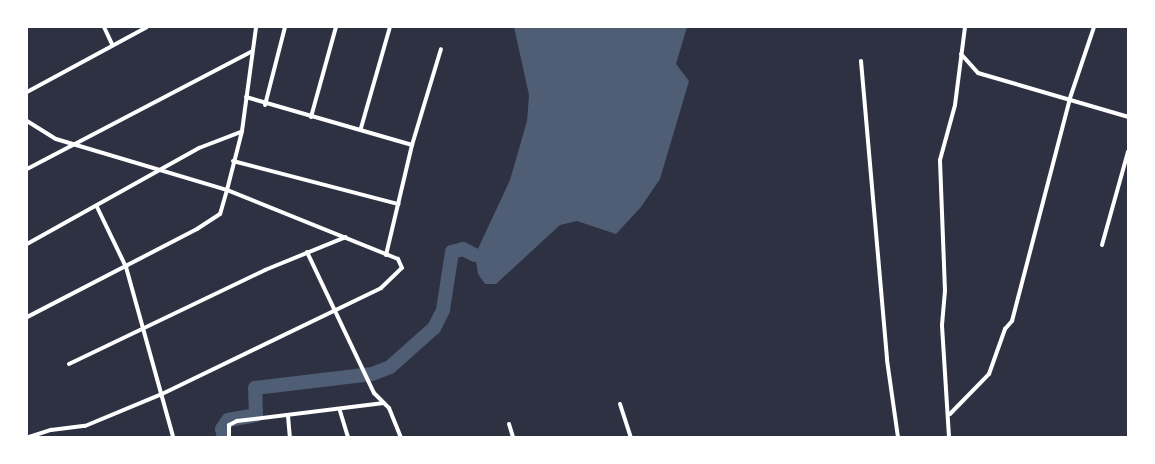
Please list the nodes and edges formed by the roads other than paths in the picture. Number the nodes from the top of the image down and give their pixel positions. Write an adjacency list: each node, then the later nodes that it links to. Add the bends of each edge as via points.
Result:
1 (104, 27): 9 (street)
2 (147, 27): 9 (street)
3 (256, 27): 11 (street)
4 (285, 27): 17 (street)
5 (336, 27): 18 (street)
6 (390, 27): 21 (street)
7 (965, 27): 12 (street)
8 (1094, 27): 16 (street)
9 (112, 44): 14 (street)
10 (441, 49): 24 (street)
11 (252, 52): 15 (street); 23 (street)
12 (961, 53): 16 (street, via 978,72); 46 (street, via 955,105 940,160 945,291 942,324)
13 (861, 62): 57 (street, via 887,360)
14 (27, 92)
15 (246, 98): 17 (street); 22 (street)
16 (1070, 98): 19 (street); 46 (street, via 1012,321 1005,329 989,374)
17 (265, 105): 18 (street)
18 (311, 117): 21 (street)
19 (1128, 117)
20 (27, 121): 23 (street, via 56,139)
21 (361, 128): 24 (street)
22 (242, 131): 26 (street); 28 (street, via 199,148)
23 (76, 143): 27 (street); 28 (street)
24 (412, 145): 30 (street)
25 (1128, 152): 34 (street)
26 (233, 161): 29 (street); 30 (street)
27 (27, 168)
28 (161, 170): 29 (street); 31 (street)
29 (227, 190): 32 (street); 37 (street, via 220,214)
30 (398, 204): 36 (street)
31 (97, 207): 33 (street); 37 (street)
32 (346, 237): 35 (street); 36 (street)
33 (27, 244)
34 (1102, 245)
35 (307, 252): 38 (street); 40 (street)
36 (386, 255): 38 (street, via 402,262 398,273 381,288)
37 (126, 267): 39 (street); 40 (street)
38 (334, 310): 42 (street); 43 (street, via 374,393)
39 (27, 317)
40 (144, 330): 41 (street); 42 (street)
41 (69, 364)
42 (162, 394): 49 (street, via 85,426); 50 (street)
43 (384, 403): 45 (street); 54 (street)
44 (620, 404): 56 (street)
45 (339, 411): 47 (street); 53 (street)
46 (950, 414): 58 (street)
47 (288, 416): 51 (street, via 232,422); 52 (street)
48 (509, 424): 55 (street)
49 (29, 437)
50 (173, 437)
51 (229, 437)
52 (290, 437)
53 (348, 437)
54 (401, 437)
55 (513, 437)
56 (631, 437)
57 (898, 437)
58 (949, 437)

